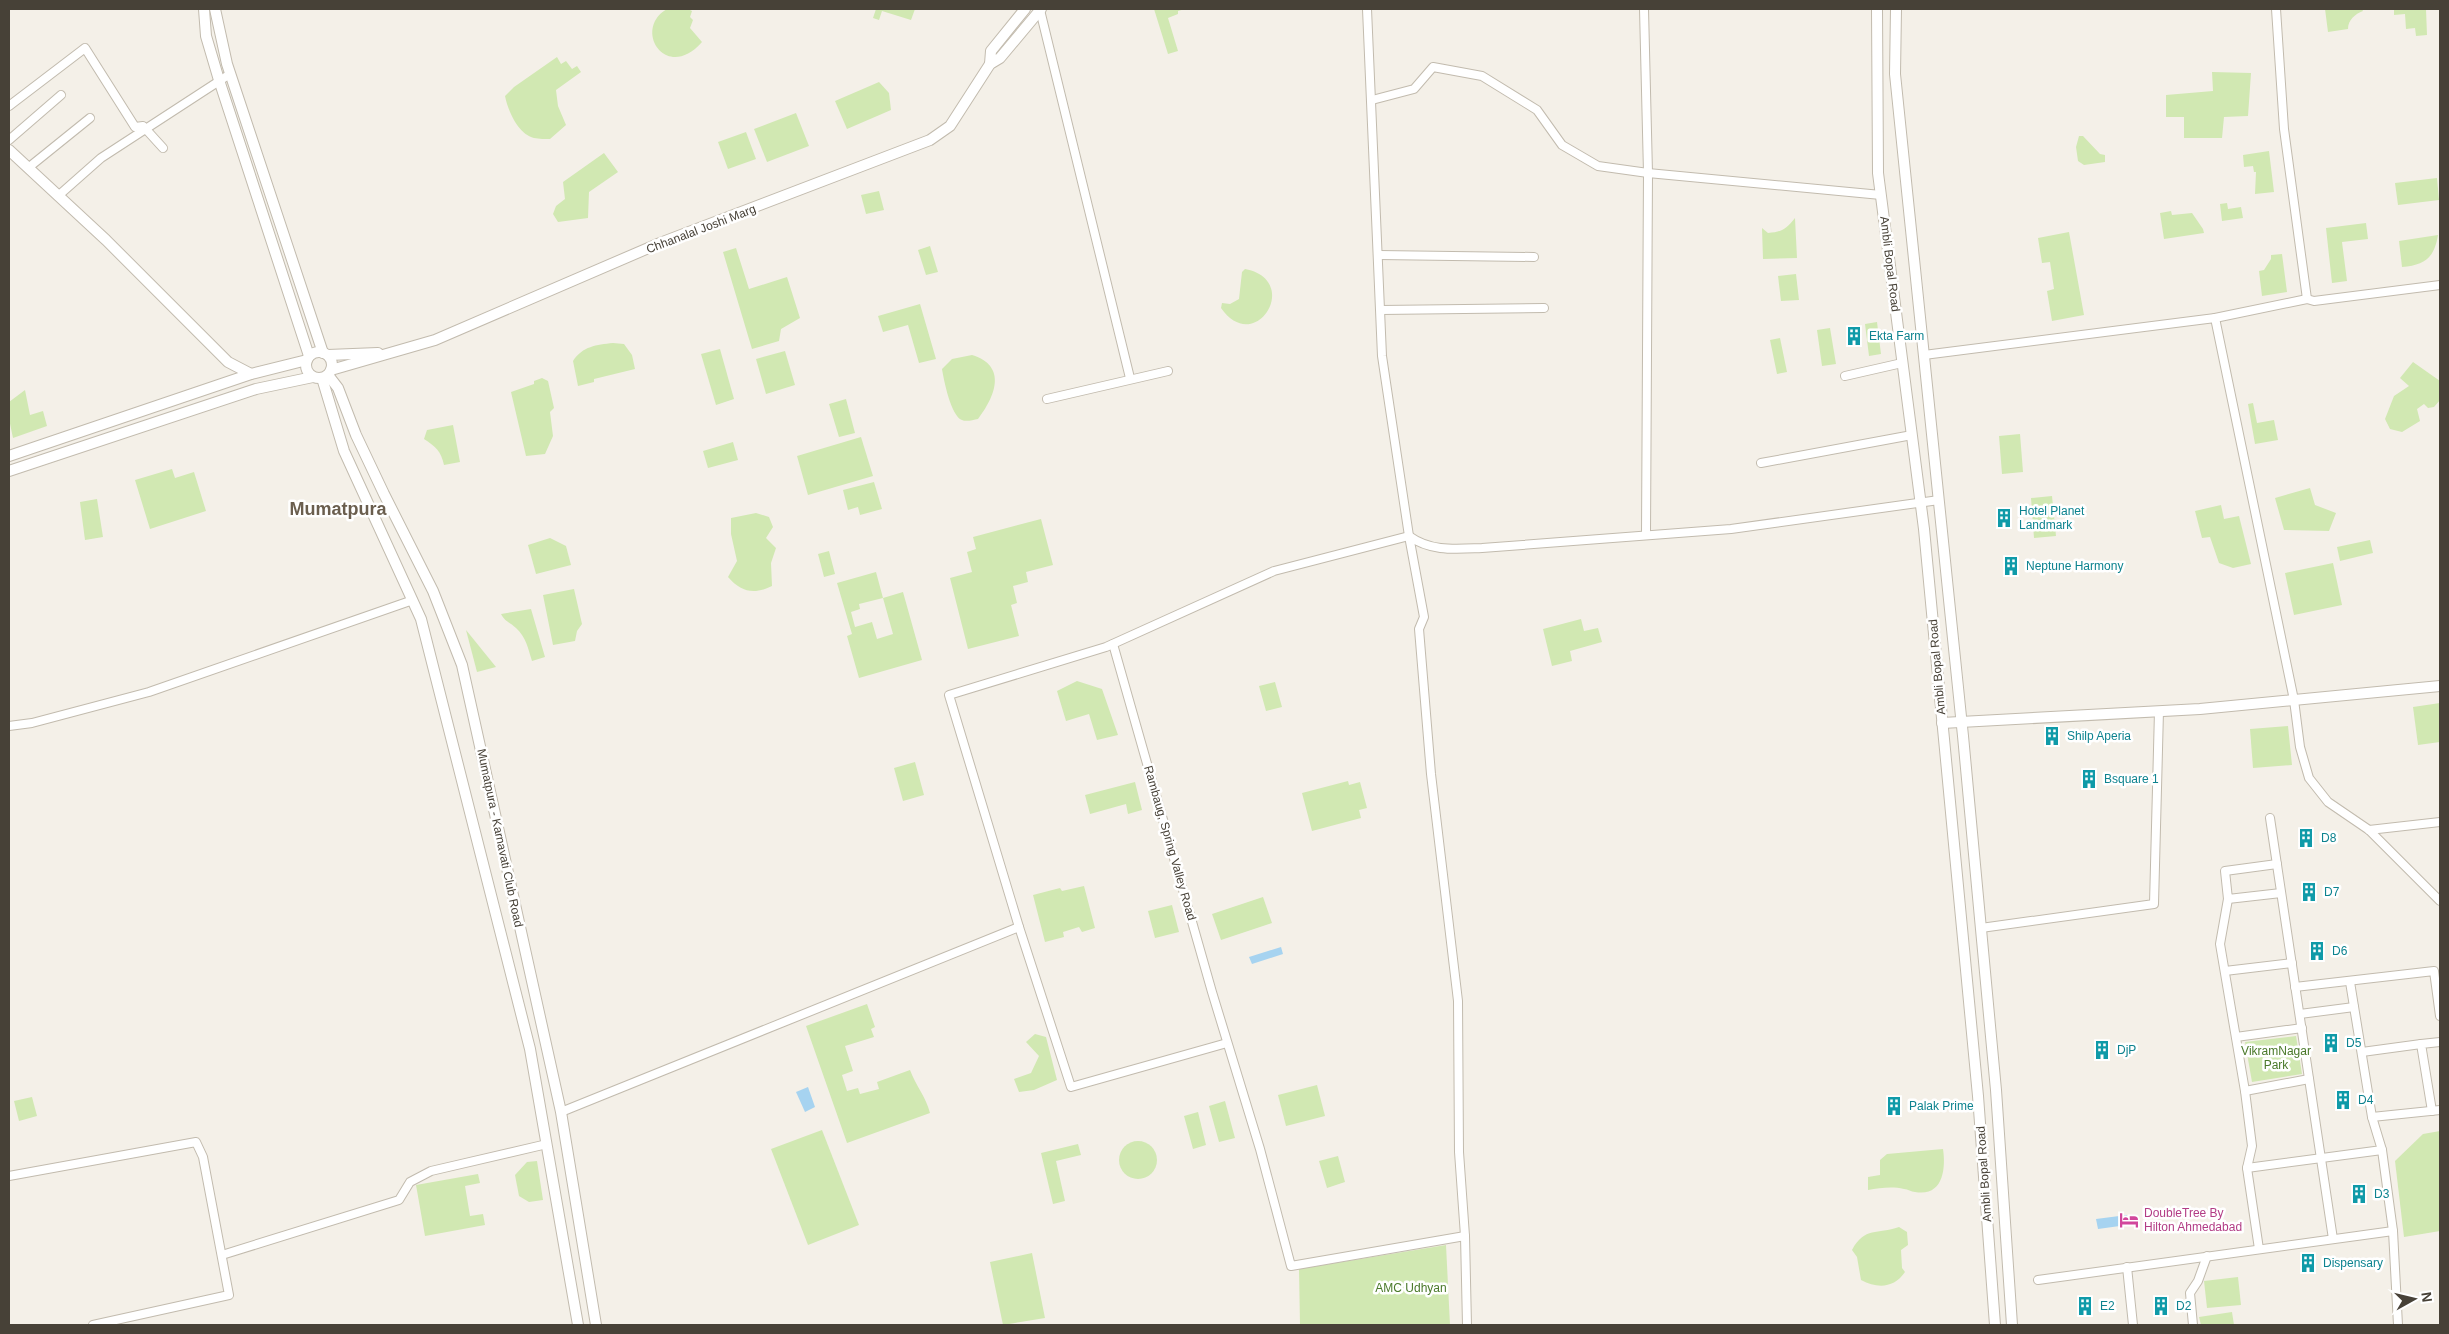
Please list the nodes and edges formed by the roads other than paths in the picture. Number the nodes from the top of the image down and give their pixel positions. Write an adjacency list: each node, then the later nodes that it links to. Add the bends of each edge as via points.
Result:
1 (204, 9): 12 (street, via 206,36)
2 (214, 9): 11 (street)
3 (1025, 9): 10 (street, Chhanalal Joshi Marg, via 991,51)
4 (1367, 9): 14 (street)
5 (1644, 9): 22 (street)
6 (1877, 9): 23 (street, Ambli Bopal Road, via 1878,173)
7 (1896, 9): 34 (street, Ambli Bopal Road, via 1895,74)
8 (2276, 9): 28 (street, via 2284,129)
9 (1041, 10): 10 (street, Chhanalal Joshi Marg, via 1000,58); 41 (street)
10 (990, 64): 33 (street, Chhanalal Joshi Marg, via 950,126 930,140 660,243 435,340)
11 (230, 74): 12 (street); 32 (street)
12 (219, 80): 17 (street); 35 (street)
13 (61, 95): 18 (street)
14 (1372, 100): 22 (street, via 1414,88 1433,67 1482,76 1537,110 1562,145 1584,158 1598,166); 25 (street)
15 (9, 106): 17 (street, via 84,48 135,128)
16 (90, 118): 21 (street)
17 (147, 128): 19 (street); 24 (street, via 101,158)
18 (9, 140)
19 (163, 148)
20 (9, 150): 21 (street)
21 (28, 168): 24 (street)
22 (1648, 173): 23 (street); 49 (street)
23 (1881, 195): 36 (street, Ambli Bopal Road)
24 (58, 196): 38 (street, via 228,362)
25 (1379, 255): 26 (street); 30 (street)
26 (1534, 257)
27 (2440, 285): 28 (street, via 2323,300)
28 (2307, 299): 31 (street)
29 (1544, 308): 30 (street)
30 (1381, 310): 50 (street, via 1382,356)
31 (2215, 318): 34 (street); 54 (street)
32 (325, 354): 33 (street, Chhanalal Joshi Marg); 35 (street, via 316,352); 39 (street, via 332,362)
33 (382, 354): 39 (street, Chhanalal Joshi Marg)
34 (1924, 355): 47 (street, Ambli Bopal Road)
35 (308, 358): 38 (street); 39 (street, via 307,370)
36 (1902, 363): 40 (street); 43 (street, Ambli Bopal Road)
37 (1168, 371): 41 (street)
38 (251, 374): 44 (street)
39 (324, 375): 46 (street, Chhanalal Joshi Marg, via 256,389); 51 (street, Mumatpura - Karnavati Club Road, via 344,451); 84 (street, Mumatpura - Karnavati Club Road, via 338,388 384,494 433,591 462,665)
40 (1845, 376)
41 (1130, 378): 42 (street)
42 (1047, 399)
43 (1912, 435): 45 (street); 48 (street, Ambli Bopal Road)
44 (9, 456)
45 (1761, 463)
46 (9, 472)
47 (1939, 500): 48 (street); 56 (street, Ambli Bopal Road)
48 (1920, 503): 49 (street, via 1760,525); 57 (street, Ambli Bopal Road)
49 (1646, 534): 50 (street, via 1452,549 1419,544)
50 (1409, 536): 52 (street, via 1274,571); 92 (street, via 1424,617 1419,629 1431,774 1458,1002 1459,1152)
51 (413, 600): 58 (street, via 149,692 32,723); 86 (street, Mumatpura - Karnavati Club Road, via 421,619 466,789 528,1039)
52 (1113, 644): 66 (street, via 949,695); 77 (street, Rambaug, Spring Valley Road)
53 (2440, 686): 54 (street)
54 (2294, 700): 55 (street); 61 (street, via 2300,747 2309,778 2328,802)
55 (2159, 711): 56 (street); 67 (street, via 2154,904)
56 (1962, 720): 57 (street); 67 (street, Ambli Bopal Road)
57 (1942, 722): 103 (street, Ambli Bopal Road, via 1978,1096)
58 (9, 726)
59 (2270, 818): 62 (street)
60 (2440, 822): 61 (street)
61 (2370, 830): 65 (street)
62 (2277, 864): 63 (street); 64 (street, via 2226,871)
63 (2281, 893): 64 (street); 68 (street)
64 (2228, 899): 69 (street, via 2220,944)
65 (2440, 901)
66 (1019, 927): 77 (street, via 1070,1087); 84 (street)
67 (1981, 928): 104 (street, Ambli Bopal Road)
68 (2292, 963): 69 (street); 71 (street)
69 (2225, 971): 76 (street)
70 (2350, 982): 71 (street); 72 (street); 74 (street, via 2434,971)
71 (2295, 986): 73 (street)
72 (2354, 1007): 73 (street); 80 (street)
73 (2300, 1014): 75 (street)
74 (2440, 1016)
75 (2302, 1028): 76 (street); 81 (street)
76 (2236, 1037): 82 (street)
77 (1227, 1042): 92 (street, Rambaug, Spring Valley Road, via 1291,1266)
78 (2440, 1042): 79 (street)
79 (2421, 1044): 80 (street); 83 (street)
80 (2362, 1052): 85 (street)
81 (2309, 1079): 82 (street); 88 (street)
82 (2245, 1091): 89 (street, via 2252,1146)
83 (2436, 1110): 85 (street)
84 (561, 1112): 101 (street, Mumatpura - Karnavati Club Road)
85 (2372, 1117): 87 (street)
86 (547, 1144): 95 (street, via 431,1171 410,1182 399,1200); 100 (street, Mumatpura - Karnavati Club Road)
87 (2382, 1150): 88 (street); 91 (street)
88 (2321, 1158): 89 (street); 93 (street)
89 (2247, 1168): 94 (street)
90 (9, 1176): 95 (street, via 196,1142 203,1156)
91 (2393, 1231): 93 (street); 107 (street)
92 (1465, 1236): 102 (street)
93 (2333, 1239): 94 (street)
94 (2259, 1249): 96 (street)
95 (222, 1255): 99 (street, via 229,1295)
96 (2207, 1256): 97 (street); 106 (street, via 2198,1281 2190,1292)
97 (2128, 1267): 98 (street); 105 (street)
98 (2038, 1280)
99 (93, 1325)
100 (578, 1325)
101 (596, 1325)
102 (1466, 1325)
103 (1995, 1325)
104 (2012, 1325)
105 (2133, 1325)
106 (2193, 1325)
107 (2398, 1325)

